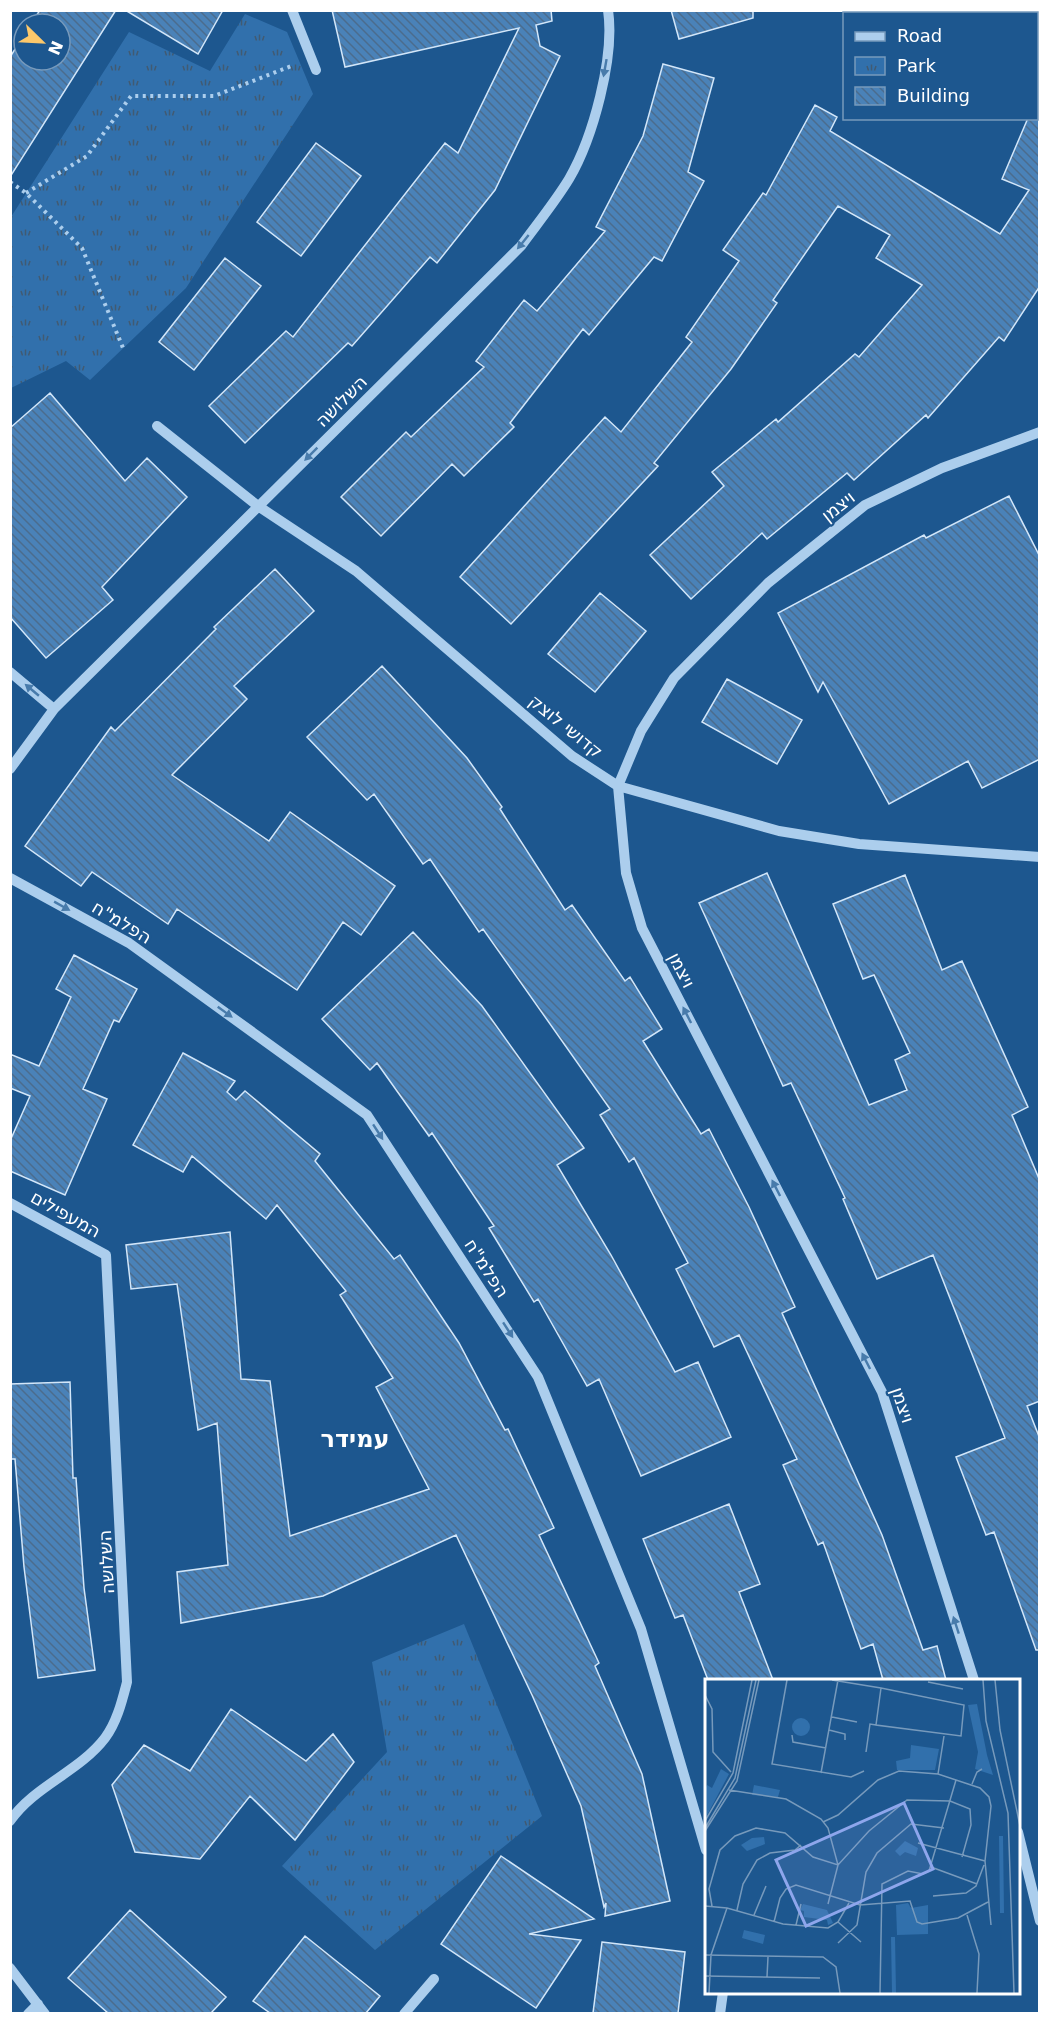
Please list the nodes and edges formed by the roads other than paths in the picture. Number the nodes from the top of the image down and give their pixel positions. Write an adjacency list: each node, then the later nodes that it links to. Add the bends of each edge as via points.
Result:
1 (292, 10): 3 (street)
2 (608, 10): 6 (street, השלושה, one-way to 6, via 611,32 598,110 570,178 521,246)
3 (316, 70)
4 (157, 426): 6 (street, קדושי לוצק)
5 (1040, 432): 10 (street, ויצמן, via 942,468 865,505 768,583 674,678 641,731)
6 (258, 506): 8 (street, השלושה); 10 (street, קדושי לוצק, via 356,572 572,756)
7 (10, 672): 8 (street, one-way to 7)
8 (54, 709): 9 (street, השלושה)
9 (10, 769)
10 (618, 786): 11 (street, קדושי לוצק, via 778,831 859,844); 15 (street, ויצמן, one-way to 10, via 882,1392 642,928 626,873)
11 (1040, 858)
12 (10, 878): 18 (street, הפלמ"ח, one-way to 18, via 129,943 367,1115 538,1377 641,1629)
13 (10, 1203): 14 (street, המעפילים)
14 (106, 1255): 16 (street, השלושה, via 128,1682 105,1738 76,1766 34,1795)
15 (974, 1679)
16 (10, 1821)
17 (1020, 1840): 19 (street)
18 (705, 1847)
19 (1040, 1921)
20 (10, 1968): 23 (street)
21 (434, 1979): 26 (street)
22 (723, 1994): 27 (street)
23 (38, 2004): 24 (street); 25 (street)
24 (28, 2013)
25 (45, 2013)
26 (404, 2013)
27 (720, 2013)

